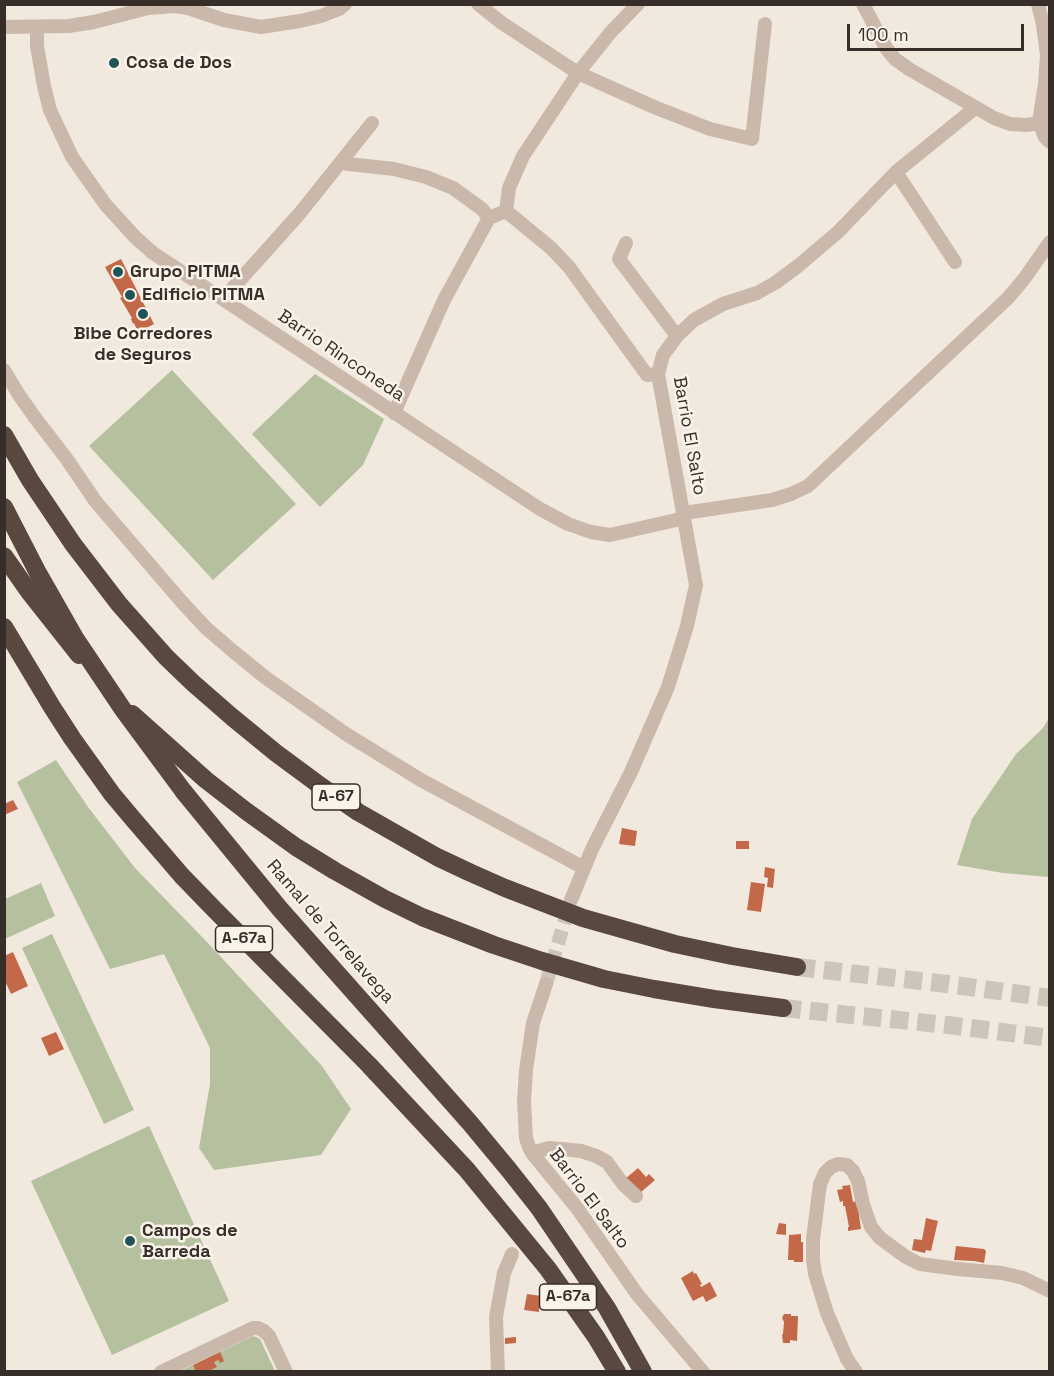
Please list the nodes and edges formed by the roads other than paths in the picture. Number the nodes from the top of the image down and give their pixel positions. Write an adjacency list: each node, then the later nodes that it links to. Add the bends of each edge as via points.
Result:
1 (345, 4): 6 (street, via 321,16 261,27 175,6)
2 (478, 4): 10 (street)
3 (638, 4): 10 (street)
4 (863, 4): 11 (street, via 885,48 895,58)
5 (1038, 4): 12 (street, via 1047,55)
6 (148, 6): 9 (street, via 86,24)
7 (765, 24): 10 (street, via 752,139 710,129)
8 (4, 27): 9 (street)
9 (37, 27): 22 (street, Barrio Rinconeda, via 50,110 72,157 105,204 153,253)
10 (578, 73): 17 (street, via 523,156 509,188)
11 (975, 108): 12 (street, via 1010,124); 16 (street, Barrio El Salto)
12 (1044, 120): 14 (street, via 1045,137)
13 (372, 123): 15 (street)
14 (1050, 142)
15 (340, 163): 18 (street, via 426,177 453,189); 22 (street)
16 (896, 172): 21 (street); 23 (street, Barrio El Salto, via 838,232 798,266 775,283 694,320)
17 (506, 211): 18 (street); 25 (street, via 569,267 647,375)
18 (489, 218): 26 (street, via 444,300)
19 (1050, 242): 29 (street, Barrio Rinconeda, via 1008,298 808,486 772,500)
20 (626, 243): 23 (street, via 619,259)
21 (954, 262)
22 (224, 299): 26 (street, Barrio Rinconeda)
23 (677, 336): 25 (street, Barrio El Salto, via 663,356)
24 (4, 370): 32 (street, via 113,524 206,628 266,678 356,740)
25 (658, 374): 29 (street, Barrio El Salto)
26 (394, 413): 29 (street, Barrio Rinconeda, via 567,524 610,535)
27 (4, 435): 34 (highway, A-67, via 73,544 166,657 267,746 358,812 471,873 583,918 675,944)
28 (4, 507): 45 (highway, Ramal de Torrelavega / A-67a, bridge, via 75,638 124,711 280,909 509,1170 607,1308)
29 (684, 515): 32 (street, Barrio El Salto, via 696,585 687,626 668,687)
30 (4, 556): 36 (highway, via 58,630 140,722 246,812 335,871 422,917 542,961 654,989)
31 (4, 627): 44 (highway, A-67a, via 51,707 105,784 198,892 467,1170 548,1269)
32 (584, 868): 33 (street, Barrio El Salto)
33 (571, 900)
34 (797, 967)
35 (546, 984): 37 (street, Barrio El Salto, via 530,1036 526,1070 526,1138)
36 (783, 1008)
37 (532, 1153): 38 (street, via 549,1148 596,1156 607,1162); 46 (street, Barrio El Salto, via 638,1294)
38 (636, 1196)
39 (512, 1254): 43 (street, via 504,1272 496,1317)
40 (1048, 1285): 47 (street, via 1002,1273 920,1264 906,1257 871,1227 853,1171 847,1165 831,1167 820,1184 813,1259 827,1313)
41 (162, 1371): 42 (street, via 258,1328 269,1336)
42 (286, 1371)
43 (498, 1371)
44 (617, 1371)
45 (643, 1371)
46 (703, 1371)
47 (856, 1371)

